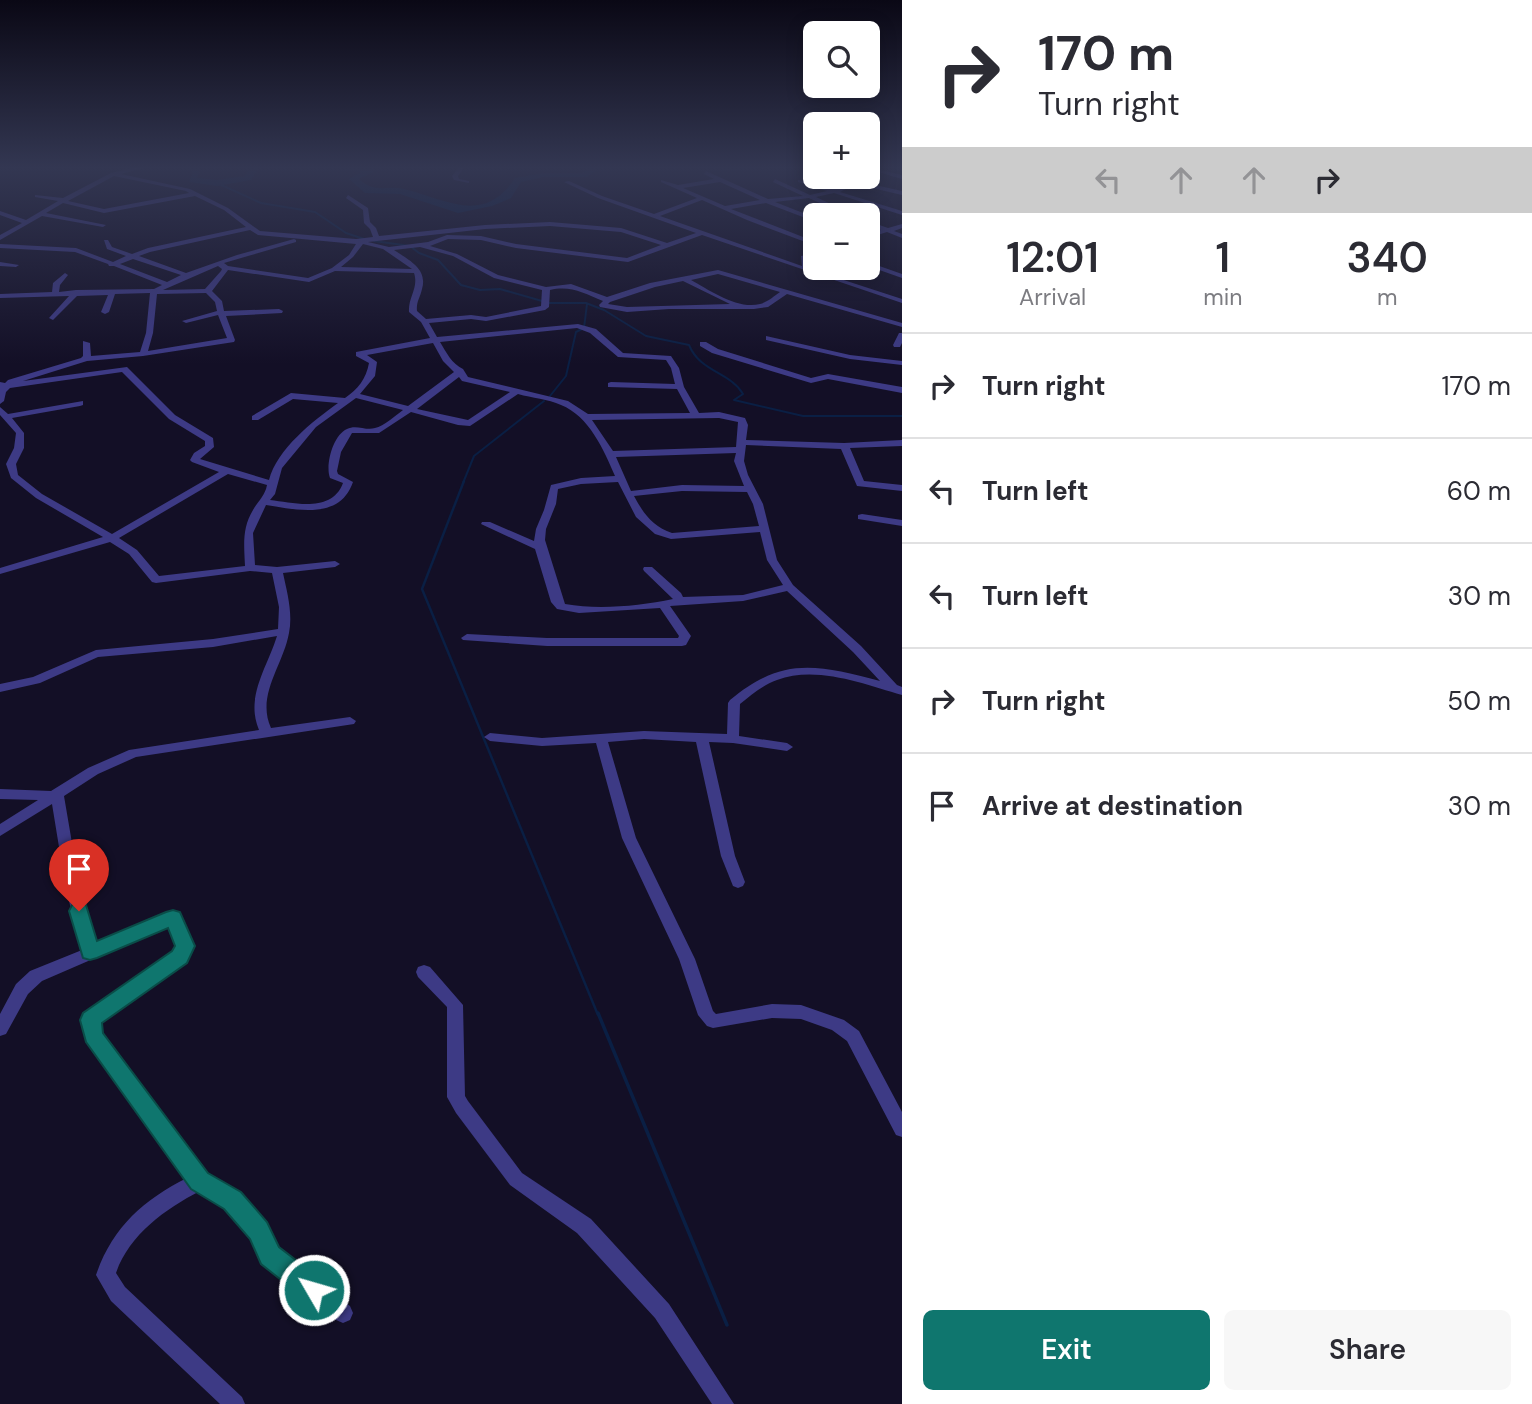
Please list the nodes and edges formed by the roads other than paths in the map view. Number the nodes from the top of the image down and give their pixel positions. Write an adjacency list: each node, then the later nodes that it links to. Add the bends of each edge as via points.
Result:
1 (9, 232): 13 (street)
2 (230, 233): 22 (street)
3 (257, 233): 12 (street)
4 (375, 233): 14 (street)
5 (431, 233): 14 (street)
6 (513, 233): 11 (street)
7 (574, 233): 11 (street)
8 (625, 233): 19 (street)
9 (701, 233): 19 (street); 29 (street)
10 (786, 233): 15 (street)
11 (535, 236): 18 (street, via 447,237); 19 (street, via 628,260)
12 (299, 237): 17 (street); 24 (street)
13 (0, 238)
14 (377, 239): 17 (street)
15 (803, 239)
16 (106, 241): 22 (street, via 109,248)
17 (356, 241): 21 (street); 31 (street, via 360,244 351,256)
18 (420, 245): 21 (street); 40 (street, via 455,255 496,277)
19 (666, 245)
20 (0, 246): 27 (street, via 76,250)
21 (387, 249): 32 (street, via 413,264)
22 (129, 256): 23 (street); 27 (street)
23 (158, 263): 33 (street); 35 (street)
24 (216, 263): 28 (street); 35 (street)
25 (0, 264): 26 (street)
26 (16, 265)
27 (111, 265): 33 (street)
28 (226, 268): 31 (street, via 303,280); 44 (street)
29 (803, 268)
30 (880, 268): 36 (street)
31 (334, 269): 32 (street)
32 (416, 271): 59 (street, via 420,281 412,307)
33 (136, 273): 39 (street); 41 (street, via 138,282 146,283)
34 (65, 275): 48 (street)
35 (186, 275): 39 (street)
36 (902, 276)
37 (685, 279): 47 (street, via 718,272); 50 (street); 52 (street, via 712,295)
38 (838, 280): 51 (street)
39 (167, 284): 43 (street)
40 (546, 289): 50 (street, via 572,285); 57 (street, via 545,307)
41 (141, 290): 42 (street); 43 (street)
42 (113, 291): 46 (street); 54 (street)
43 (154, 291): 44 (street); 68 (street)
44 (208, 291): 55 (street)
45 (902, 291): 51 (street)
46 (76, 292): 48 (street); 56 (street)
47 (786, 292): 52 (street, via 769,304); 60 (street)
48 (55, 294): 49 (street)
49 (0, 296)
50 (607, 300): 52 (street, via 603,305 610,308 635,310)
51 (898, 300)
52 (752, 307)
53 (279, 311): 55 (street)
54 (105, 312)
55 (221, 312): 58 (street); 68 (street, via 231,340)
56 (53, 318)
57 (486, 319): 59 (street); 61 (street)
58 (186, 321)
59 (424, 321): 64 (street)
60 (902, 325)
61 (494, 335): 64 (street); 76 (street, via 584,328 621,355 668,358)
62 (902, 335): 67 (street)
63 (769, 338): 71 (street, via 850,357)
64 (434, 340): 73 (street); 79 (street, via 359,354 374,367 372,376)
65 (86, 343): 70 (street)
66 (703, 344): 77 (street, via 811,381 828,376)
67 (897, 345)
68 (143, 354): 69 (street)
69 (129, 356): 70 (street); 72 (street)
70 (85, 359): 75 (street)
71 (902, 363)
72 (124, 369): 75 (street); 91 (street, via 140,380 167,414 210,440 195,460)
73 (460, 371): 78 (street, via 465,379); 82 (street, via 444,387)
74 (611, 385): 76 (street)
75 (3, 386): 80 (street)
76 (680, 387): 84 (street)
77 (902, 390)
78 (516, 392): 82 (street, via 470,423); 85 (street, via 565,403)
79 (351, 398): 82 (street); 86 (street, via 291,396); 95 (street, via 313,425 276,467)
80 (0, 401)
81 (80, 403): 83 (street)
82 (407, 409): 99 (street, via 379,430 345,434 332,459 333,476 348,482 336,502 317,506)
83 (3, 413): 92 (street, via 20,433 11,464)
84 (695, 415): 85 (street); 88 (street, via 742,420)
85 (586, 417): 90 (street)
86 (255, 418)
87 (902, 443): 89 (street)
88 (740, 446): 89 (street); 90 (street); 97 (street, via 739,461)
89 (845, 446): 96 (street, via 860,484)
90 (610, 454): 93 (street)
91 (227, 471): 95 (street); 104 (street)
92 (14, 476): 94 (street); 104 (street, via 39,496)
93 (621, 478): 98 (street); 105 (street, via 554,487 542,522)
94 (0, 480)
95 (272, 484): 99 (street)
96 (902, 488)
97 (750, 489): 98 (street, via 682,488); 103 (street)
98 (628, 494): 103 (street, via 634,508 660,534)
99 (264, 502): 107 (street, via 248,533)
100 (862, 517): 101 (street)
101 (902, 523)
102 (486, 524): 105 (street)
103 (763, 529): 111 (street, via 772,560)
104 (112, 538): 107 (street, via 133,552 156,580); 110 (street)
105 (540, 547): 113 (street, via 561,607)
106 (335, 564): 109 (street)
107 (250, 568): 109 (street)
108 (648, 569): 112 (street)
109 (278, 570): 114 (street, via 285,621)
110 (0, 571)
111 (789, 587): 112 (street, via 743,598); 117 (street)
112 (679, 601): 113 (street)
113 (663, 604): 115 (street, via 684,636 682,642)
114 (282, 632): 116 (street, via 96,654 36,680); 119 (street, via 260,696 260,722)
115 (467, 638)
116 (0, 688)
117 (897, 689): 123 (street, via 804,671 773,675 734,703)
118 (350, 721): 119 (street)
119 (267, 733): 126 (street, via 134,752)
120 (490, 737): 122 (street, via 542,742)
121 (702, 738): 122 (street, via 644,735); 123 (street); 128 (street)
122 (601, 739): 132 (street, via 629,838 687,959 706,1015 713,1021 772,1011 801,1012 838,1025 853,1036)
123 (733, 739): 124 (street)
124 (787, 747)
125 (0, 794): 126 (street)
126 (55, 794): 127 (street); 129 (street)
127 (0, 831)
128 (738, 882)
129 (90, 952): 131 (street, via 36,976 22,989); 133 (street, via 173,918 182,933 185,946 180,957 90,1020 93,1036)
130 (424, 972): 136 (street, via 457,1011 453,1028 456,1097 462,1107 516,1179 584,1226 662,1311)
131 (0, 1029)
132 (902, 1129)
133 (200, 1181): 134 (street, via 232,1200 258,1231 270,1256); 135 (street, via 179,1191 122,1237 106,1275 118,1294)
134 (343, 1313)
135 (235, 1404)
136 (724, 1404)

